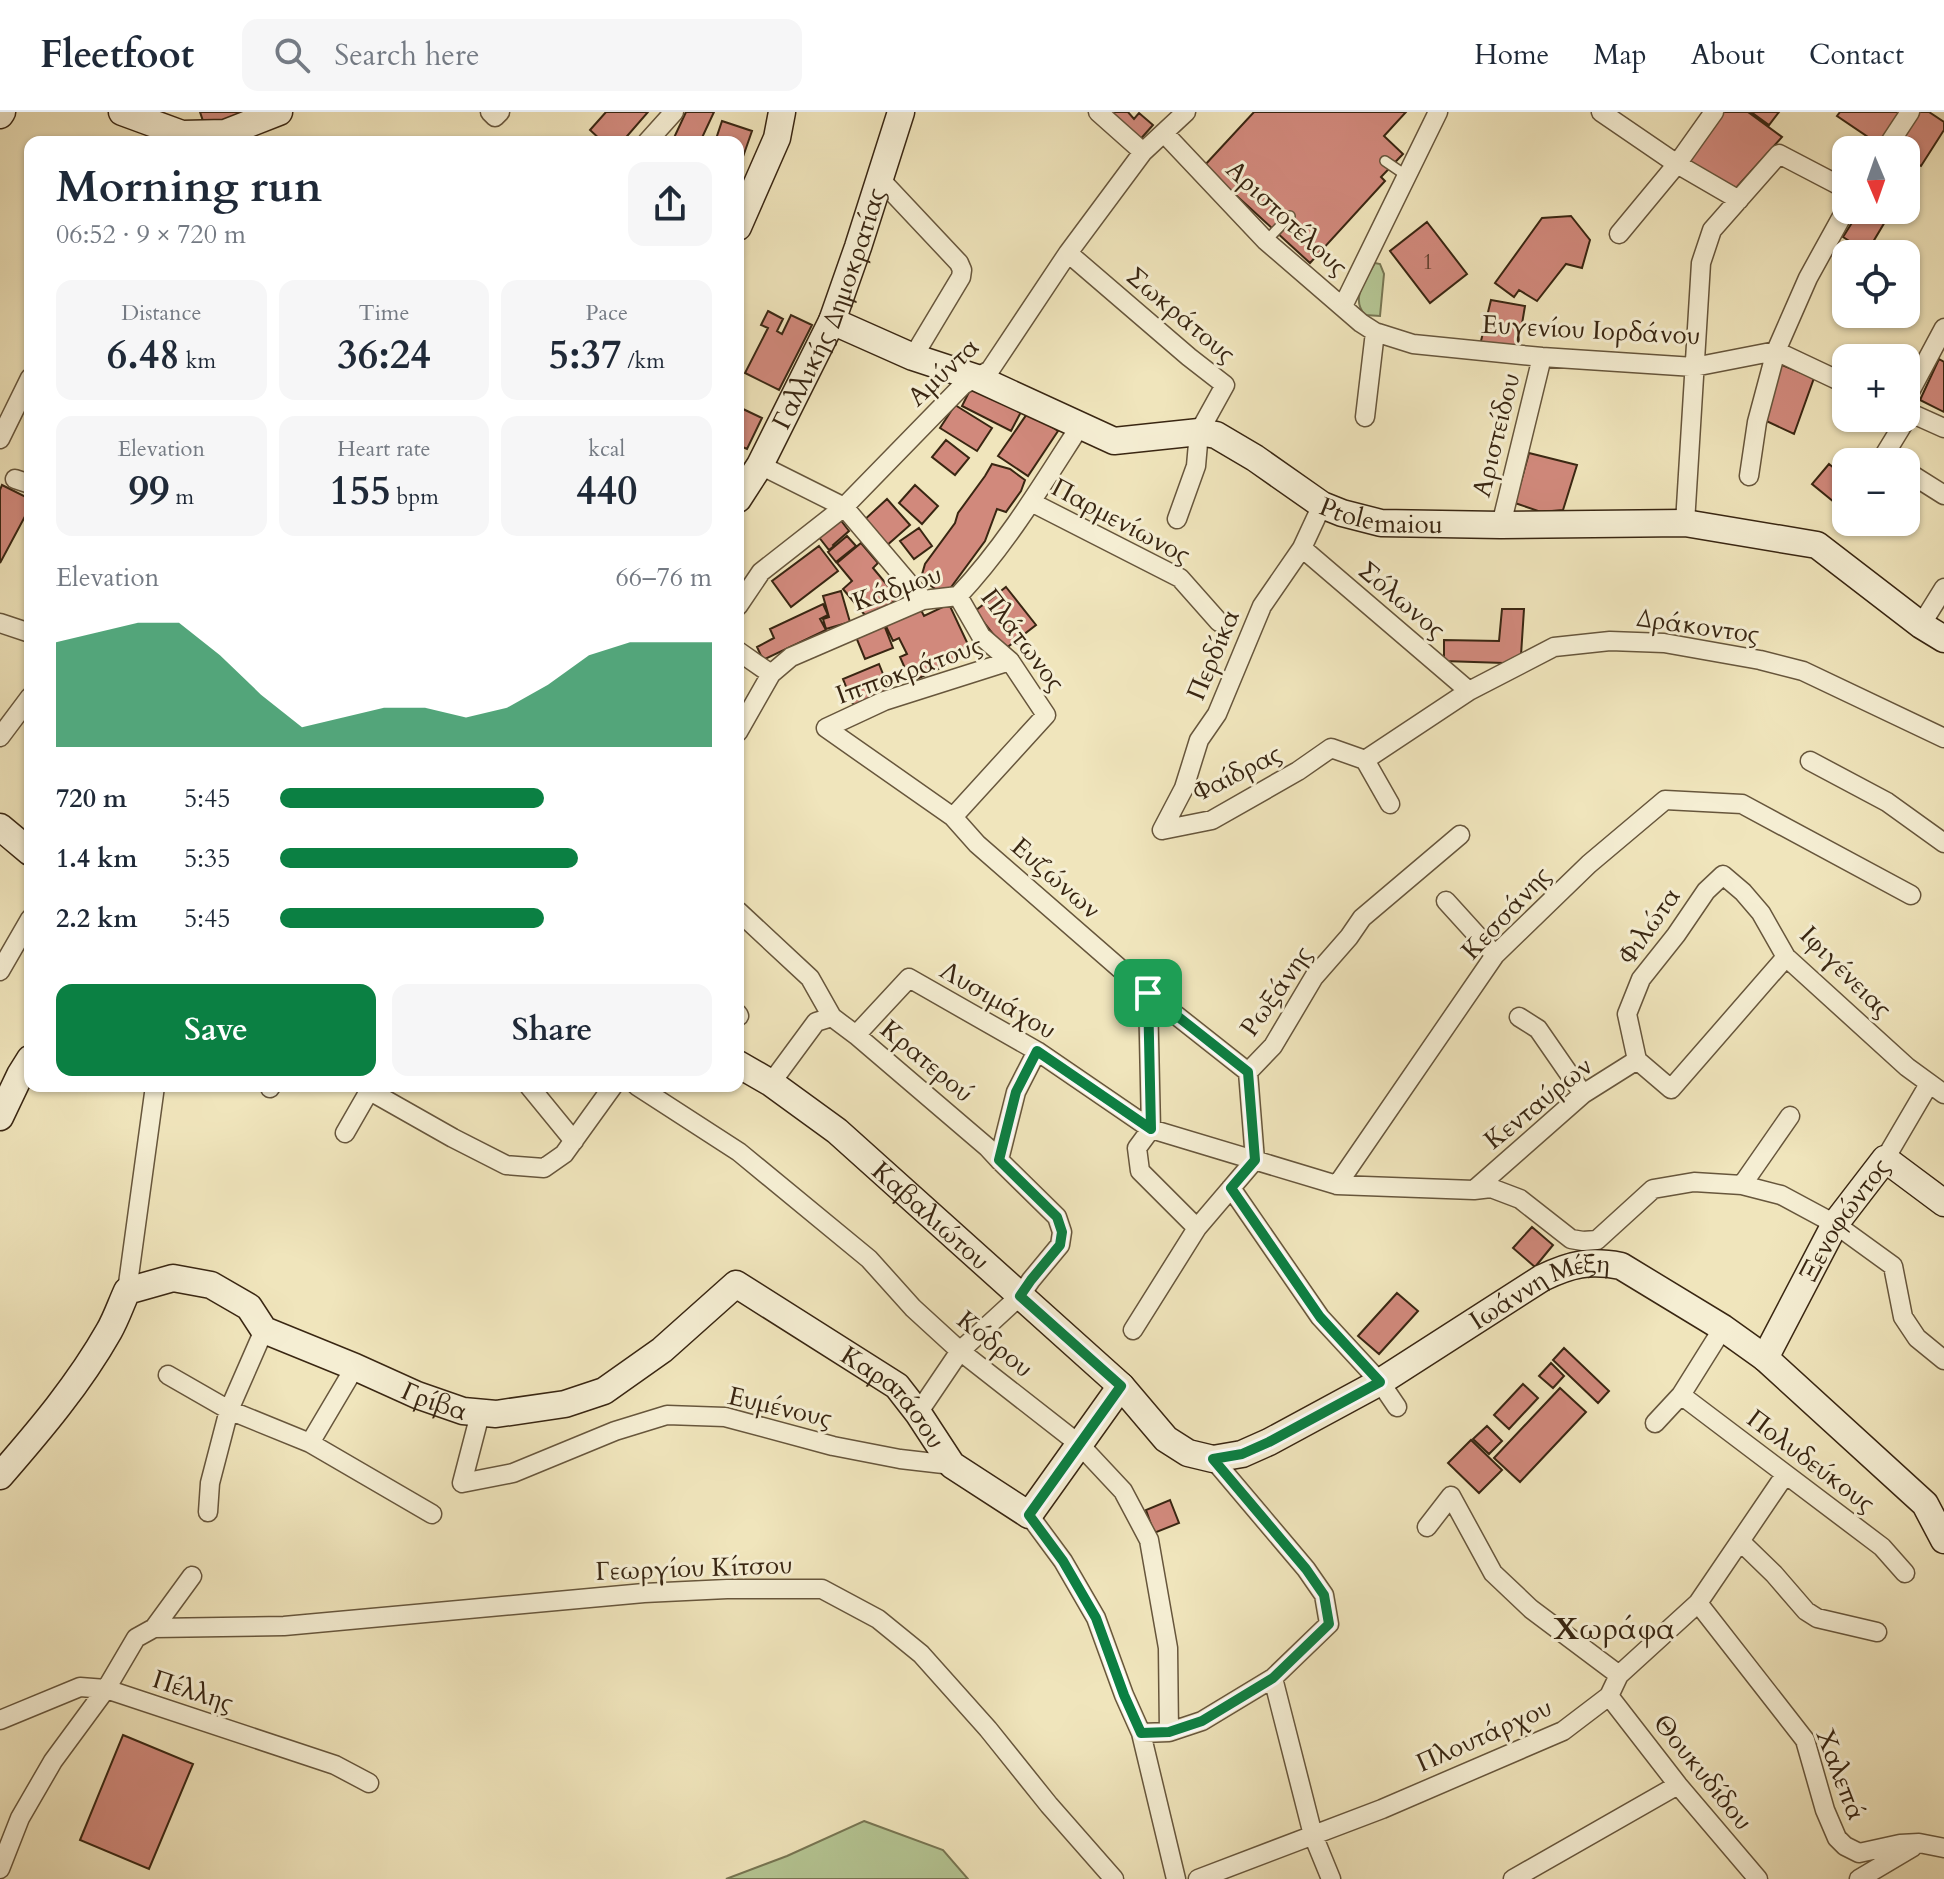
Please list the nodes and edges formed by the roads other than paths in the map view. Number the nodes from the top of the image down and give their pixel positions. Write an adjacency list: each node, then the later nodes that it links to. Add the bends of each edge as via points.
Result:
1 (122, 112): 2 (street, via 182,134 225,133)
2 (279, 112)
3 (674, 112): 13 (street)
4 (782, 112): 22 (street, via 777,138)
5 (901, 112): 19 (street, Γαλλικής Δημοκρατίας)
6 (1098, 112): 15 (street)
7 (1186, 112): 12 (street, Αμύντα)
8 (1438, 112): 18 (street)
9 (1601, 112): 17 (street)
10 (1714, 112): 17 (street)
11 (1910, 112): 14 (street)
12 (1164, 133): 15 (street, Αμύντα); 26 (street, Αριστοτέλους)
13 (652, 136)
14 (1894, 136)
15 (1143, 152): 27 (street, Αμύντα)
16 (1385, 161): 18 (lane)
17 (1677, 164): 21 (street); 25 (street)
18 (1407, 176): 28 (street)
19 (880, 179): 29 (street, Γαλλικής Δημοκρατίας); 33 (street, via 962,270)
20 (1832, 182): 21 (street, via 1779,154)
21 (1739, 200): 35 (street, via 1712,230 1701,263)
22 (744, 212)
23 (1290, 216): 26 (lane)
24 (1838, 224): 32 (street)
25 (1619, 234)
26 (1266, 241): 28 (street, Αριστοτέλους)
27 (1068, 253): 37 (street, Αμύντα, via 990,370); 44 (street, Σωκράτους, via 1225,385)
28 (1343, 306): 31 (street, Αριστοτέλους)
29 (832, 321): 33 (street, Ptolemaiou); 46 (street, Γαλλικής Δημοκρατίας)
30 (1944, 328): 38 (street)
31 (1375, 332): 34 (street, Ευγενίου Ιορδάνου, via 1420,345); 41 (street)
32 (1776, 351): 35 (street, Ευγενίου Ιορδάνου); 36 (street); 47 (street)
33 (913, 357): 37 (street, Ptolemaiou)
34 (1542, 357): 35 (street, Ευγενίου Ιορδάνου); 56 (street, Αριστείδου)
35 (1694, 367): 55 (street)
36 (1832, 377)
37 (977, 378): 42 (street, Ptolemaiou); 53 (street, Αμύντα, via 963,385)
38 (1920, 380)
39 (24, 390): 45 (street)
40 (1920, 415): 43 (street)
41 (1365, 417)
42 (1080, 426): 44 (street, Ptolemaiou, via 1114,441); 51 (street, Κάδμου)
43 (1944, 428)
44 (1199, 432): 52 (street, Ptolemaiou, via 1216,435 1255,458); 54 (street, Σωκράτους, via 1196,466)
45 (0, 439)
46 (760, 465): 49 (street, Γαλλικής Δημοκρατίας); 53 (street)
47 (1749, 476)
48 (1920, 480): 50 (street)
49 (744, 490)
50 (1944, 495)
51 (1031, 502): 59 (street, Κάδμου); 62 (street, Παρμενίωνος, via 1180,578)
52 (1322, 505): 56 (street, Ptolemaiou, via 1381,523); 57 (street, Περδίκα)
53 (844, 507): 60 (street, Αμύντα, via 761,572); 61 (street)
54 (1177, 519)
55 (1685, 523): 56 (street, Ptolemaiou); 65 (street, Ptolemaiou, via 1817,545)
56 (1501, 525)
57 (1302, 548): 69 (street, Σόλωνος); 80 (street, Περδίκα, via 1262,606)
58 (1944, 588): 65 (street)
59 (958, 596): 61 (street, Κάδμου); 67 (street, Πλάτωνος, via 981,636)
60 (744, 597)
61 (923, 600): 68 (street, Κάδμου, via 791,657)
62 (1219, 622)
63 (0, 623): 64 (street)
64 (24, 631)
65 (1933, 632)
66 (744, 655): 68 (street)
67 (1010, 661): 72 (street, Ιπποκράτους, via 884,701); 78 (street, Πλάτωνος, via 1046,715)
68 (771, 674): 71 (street, Κάδμου)
69 (1469, 691): 74 (street, Δράκοντος, via 1554,647 1664,643 1803,671); 75 (street, Δράκοντος)
70 (24, 705): 73 (street)
71 (744, 721)
72 (826, 728): 78 (street, Ευζώνων)
73 (0, 737)
74 (1944, 738)
75 (1365, 760): 77 (street); 80 (street, Φαίδρας, via 1331,748 1212,820)
76 (1810, 761): 82 (street, via 1887,802)
77 (1390, 804)
78 (953, 817): 92 (street, Ευζώνων)
79 (0, 827): 83 (street)
80 (1162, 830)
81 (1460, 835): 100 (street, Ρωξάνης, via 1362,918 1314,977 1273,1046)
82 (1944, 843)
83 (24, 847)
84 (1723, 875): 90 (street, Ιφιγένειας, via 1761,913); 97 (street, Φιλώτα, via 1641,979 1627,1014)
85 (1911, 895): 89 (street, Κεσσάνης, via 1742,804 1665,800)
86 (1446, 901): 89 (street)
87 (744, 917): 93 (street, via 810,978)
88 (24, 929): 91 (street)
89 (1495, 955): 118 (street, Κεσσάνης)
90 (1786, 957): 97 (street, via 1671,1089); 102 (street, Ιφιγένειας)
91 (0, 971)
92 (1148, 993): 100 (street, Ευζώνων); 112 (street)
93 (832, 1017): 95 (street); 101 (street, via 816,1022)
94 (1519, 1017): 109 (street, via 1538,1029)
95 (856, 1035): 96 (street, Λυσιμάχου, via 909,978); 116 (street, Κρατερού)
96 (1037, 1051): 112 (street, Λυσιμάχου); 116 (street, Κρατερού, via 1016,1092)
97 (1637, 1060): 109 (street, Κενταύρων)
98 (744, 1067): 101 (street, Καβαλιώτου)
99 (24, 1069): 111 (street)
100 (1248, 1072): 117 (street, Ρωξάνης)
101 (771, 1083): 127 (street, Καβαλιώτου, via 837,1131)
102 (1937, 1089): 115 (street, Ξενοφώντος)
103 (154, 1092): 126 (street)
104 (369, 1092): 113 (street)
105 (376, 1092): 114 (street, via 506,1165 544,1168)
106 (534, 1092): 114 (street)
107 (609, 1092): 114 (street)
108 (646, 1092): 131 (street, Κόδρου, via 739,1152 857,1249)
109 (1583, 1094): 121 (street, Κενταύρων)
110 (1790, 1116): 119 (street)
111 (0, 1117)
112 (1151, 1129): 117 (street, Λυσιμάχου); 124 (street, via 1137,1148 1140,1171)
113 (345, 1133)
114 (574, 1141)
115 (1885, 1159): 122 (street); 123 (street, Ξενοφώντος)
116 (999, 1160): 127 (street, Κρατερού, via 1057,1217 1062,1232 1060,1245)
117 (1255, 1160): 118 (street, Λυσιμάχου); 120 (street)
118 (1337, 1185): 121 (street, Λυσιμάχου)
119 (1742, 1185): 121 (street, Λυσιμάχου, via 1694,1182 1653,1189 1597,1240 1583,1241 1571,1239 1520,1199 1491,1188); 123 (street, Λυσιμάχου, via 1781,1195)
120 (1231, 1188): 124 (street); 136 (street, via 1320,1317)
121 (1474, 1190)
122 (1944, 1203)
123 (1835, 1224): 132 (street, Ξενοφώντος); 133 (street, Λυσιμάχου, via 1893,1266 1903,1317 1917,1338)
124 (1197, 1228): 130 (street)
125 (736, 1284): 141 (street, Καρατάσου, via 897,1386); 142 (street, Γρίβα, via 662,1350 604,1391 565,1404)
126 (127, 1291): 129 (street, Γρίβα, via 173,1278 211,1285 249,1307); 149 (street, via 79,1379)
127 (1020, 1296): 131 (street); 137 (street, Καβαλιώτου)
128 (1723, 1328): 132 (street, Ιωάννη Μέξη); 136 (street, Ιωάννη Μέξη, via 1621,1266 1584,1263 1542,1278); 138 (street)
129 (264, 1330): 134 (street, Γρίβα); 140 (street)
130 (1133, 1330)
131 (960, 1351): 141 (street); 145 (street, Κόδρου)
132 (1765, 1358): 154 (street, Ιωάννη Μέξη, via 1925,1504)
133 (1944, 1360)
134 (355, 1367): 142 (street, Γρίβα, via 417,1395); 144 (street)
135 (168, 1375): 140 (street)
136 (1380, 1382): 139 (street); 146 (street, Ιωάννη Μέξη, via 1269,1442)
137 (1121, 1386): 145 (street); 146 (street, Καβαλιώτου, via 1166,1439 1188,1453)
138 (1681, 1395): 143 (street); 148 (street, Πολυδεύκους)
139 (1397, 1407)
140 (229, 1410): 144 (street); 150 (street)
141 (918, 1413): 147 (street, Καρατάσου)
142 (480, 1414): 147 (street, Ευμένους, via 462,1483 513,1473 667,1415 725,1417 833,1446)
143 (1655, 1423)
144 (310, 1443): 151 (street)
145 (1079, 1444): 152 (street); 166 (street, Κόδρου, via 1123,1491 1149,1540 1168,1648)
146 (1213, 1459): 162 (street, Καβαλιώτου, via 1324,1595 1329,1624)
147 (952, 1465): 152 (street, Καρατάσου)
148 (1785, 1475): 155 (street, Πλουτάρχου); 156 (street, Πολυδεύκους, via 1882,1547)
149 (0, 1476)
150 (208, 1512)
151 (432, 1514)
152 (1029, 1515): 167 (street, Καρατάσου, via 1096,1618)
153 (1427, 1527): 161 (street, via 1451,1496 1493,1573 1531,1609)
154 (1944, 1540)
155 (1741, 1542): 158 (street, Πλουτάρχου); 160 (street, via 1806,1611)
156 (1905, 1573)
157 (192, 1576): 159 (street)
158 (1698, 1603): 161 (street, Πλουτάρχου); 171 (street, Χαλεπά, via 1805,1740 1837,1838 1859,1853)
159 (154, 1628): 163 (street, via 136,1638); 174 (street, Γεωργίου Κίτσου, via 284,1626 657,1592 822,1589 878,1619 921,1654)
160 (1877, 1632)
161 (1619, 1675): 164 (street, Πλουτάρχου)
162 (1273, 1678): 166 (street, via 1202,1721); 170 (street)
163 (106, 1689): 165 (street, Πέλλης, via 80,1687); 168 (street, Πέλλης, via 335,1765); 173 (street, via 53,1761 20,1818)
164 (1609, 1696): 169 (street, Θουκυδίδου); 170 (street, Πλουτάρχου, via 1563,1731)
165 (0, 1720)
166 (1169, 1732): 167 (street)
167 (1141, 1733): 175 (street, Καρατάσου)
168 (369, 1783)
169 (1678, 1785): 178 (street); 179 (street, Θουκυδίδου)
170 (1313, 1835): 176 (street, Πλουτάρχου); 177 (street)
171 (1919, 1843): 172 (street, Χαλεπά); 180 (street)
172 (1944, 1848)
173 (0, 1869)
174 (1114, 1879)
175 (1176, 1879)
176 (1198, 1879)
177 (1331, 1879)
178 (1513, 1879)
179 (1758, 1879)
180 (1859, 1879)

